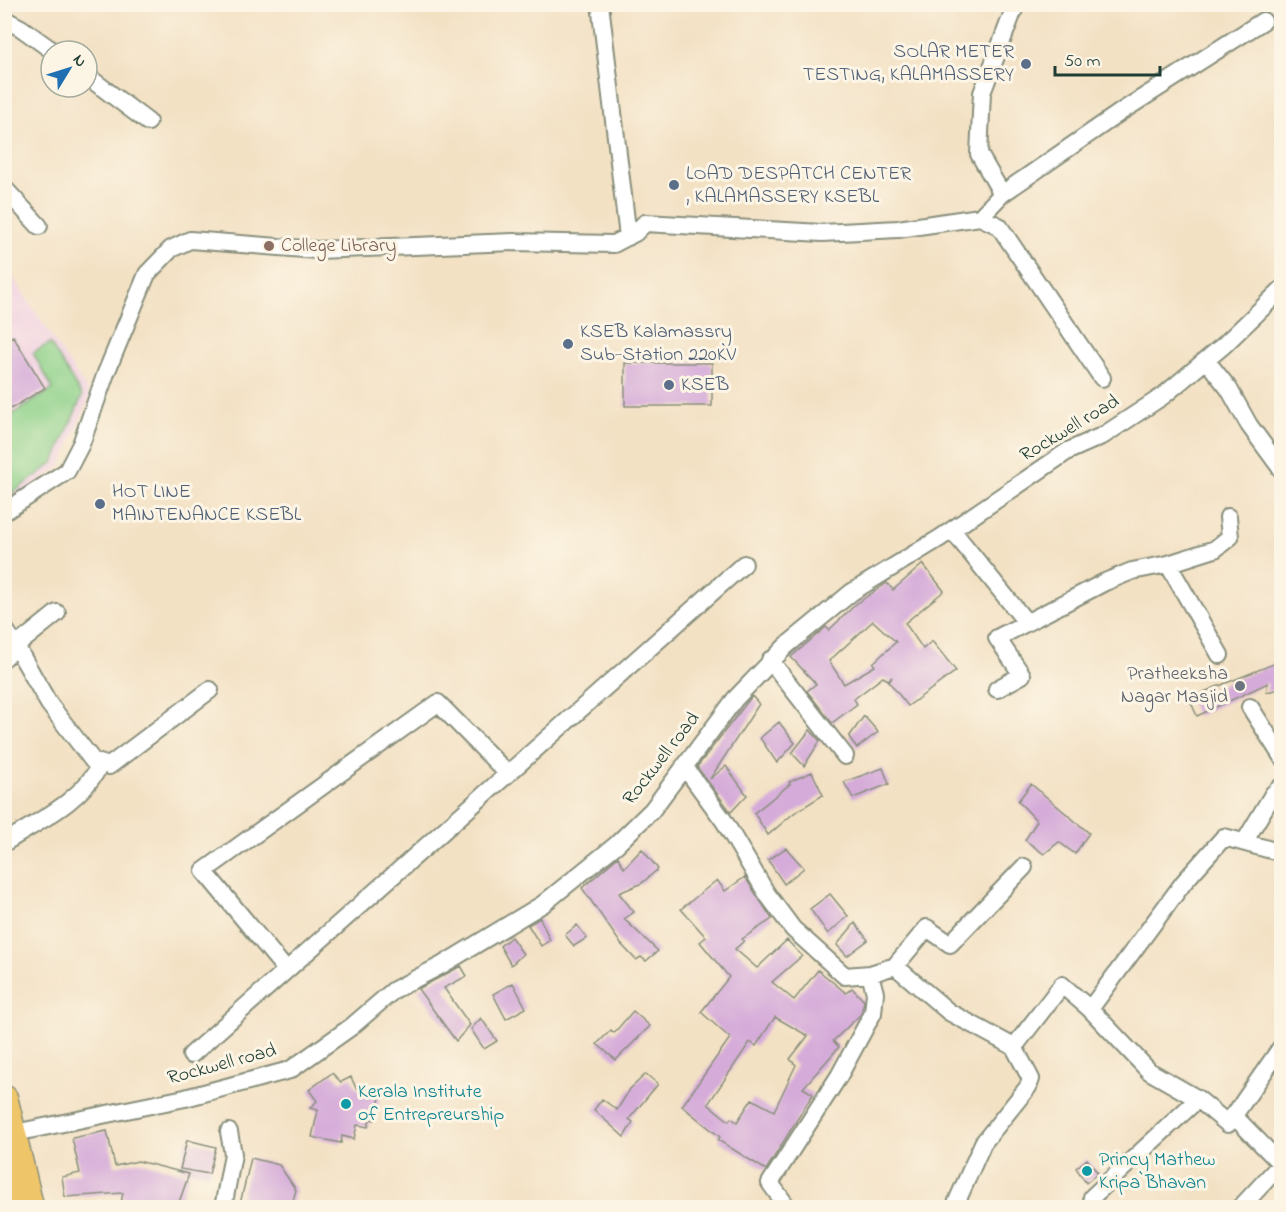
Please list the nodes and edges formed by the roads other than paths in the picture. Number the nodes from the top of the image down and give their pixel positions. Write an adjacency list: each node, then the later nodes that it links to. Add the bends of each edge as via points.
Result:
1 (600, 4): 12 (street)
2 (1016, 4): 9 (street, via 982,93 979,154)
3 (4, 19): 5 (street)
4 (1263, 21): 9 (street)
5 (39, 41)
6 (99, 85): 7 (street)
7 (148, 122)
8 (4, 188): 11 (street)
9 (1002, 194): 10 (street)
10 (980, 217): 12 (street, via 898,229 822,233 645,223); 15 (street, via 999,226)
11 (39, 226)
12 (628, 237): 17 (street, via 614,244 513,242 316,250 190,240 171,249 147,274 67,471)
13 (1281, 289): 14 (street, Rockwell road)
14 (1206, 360): 16 (street); 19 (street, Rockwell road, via 1163,396 1104,435 1068,451)
15 (1102, 378)
16 (1281, 470)
17 (4, 512)
18 (1228, 517): 21 (street, via 1230,537 1215,549)
19 (952, 530): 23 (street); 27 (street, Rockwell road, via 852,592)
20 (744, 564): 35 (street)
21 (1168, 564): 23 (street, via 1132,571 1105,582); 26 (street)
22 (57, 613): 25 (street)
23 (1026, 622): 28 (street, via 997,638 1022,675)
24 (4, 627): 25 (street)
25 (10, 652): 33 (street, via 93,762)
26 (1220, 655)
27 (770, 660): 31 (street); 34 (street, Rockwell road)
28 (997, 689)
29 (210, 690): 33 (street, via 109,766)
30 (1250, 707): 32 (street)
31 (845, 756)
32 (1281, 757)
33 (100, 765): 38 (street, via 87,786 72,799)
34 (684, 766): 43 (street, via 793,929 844,976); 52 (street, Rockwell road, via 645,817 543,904 394,990 351,1027 290,1070 186,1098)
35 (508, 774): 42 (street); 42 (street, via 438,703 204,871)
36 (1281, 786): 37 (street)
37 (1245, 841): 39 (street); 44 (street, via 1224,837 1205,856)
38 (4, 843)
39 (1281, 853)
40 (1024, 867): 41 (street, via 950,944 927,928)
41 (895, 966): 43 (street); 46 (street, via 949,1012)
42 (286, 970): 47 (street)
43 (870, 974): 59 (street, via 873,1013 839,1076 770,1183)
44 (1090, 1009): 46 (street, via 1062,985); 49 (street, via 1149,1071)
45 (1281, 1046): 50 (street)
46 (1014, 1047): 60 (street, via 1031,1079 1028,1088 983,1143)
47 (191, 1054)
48 (4, 1099): 52 (main road)
49 (1198, 1099): 50 (street, via 1228,1124); 55 (street)
50 (1233, 1115): 53 (street)
51 (229, 1132): 58 (street, via 233,1154)
52 (8, 1134): 57 (main road)
53 (1281, 1165): 61 (street)
54 (4, 1180): 56 (main road)
55 (1092, 1197)
56 (11, 1208)
57 (30, 1208)
58 (223, 1208)
59 (788, 1208)
60 (954, 1208)
61 (1240, 1208)

